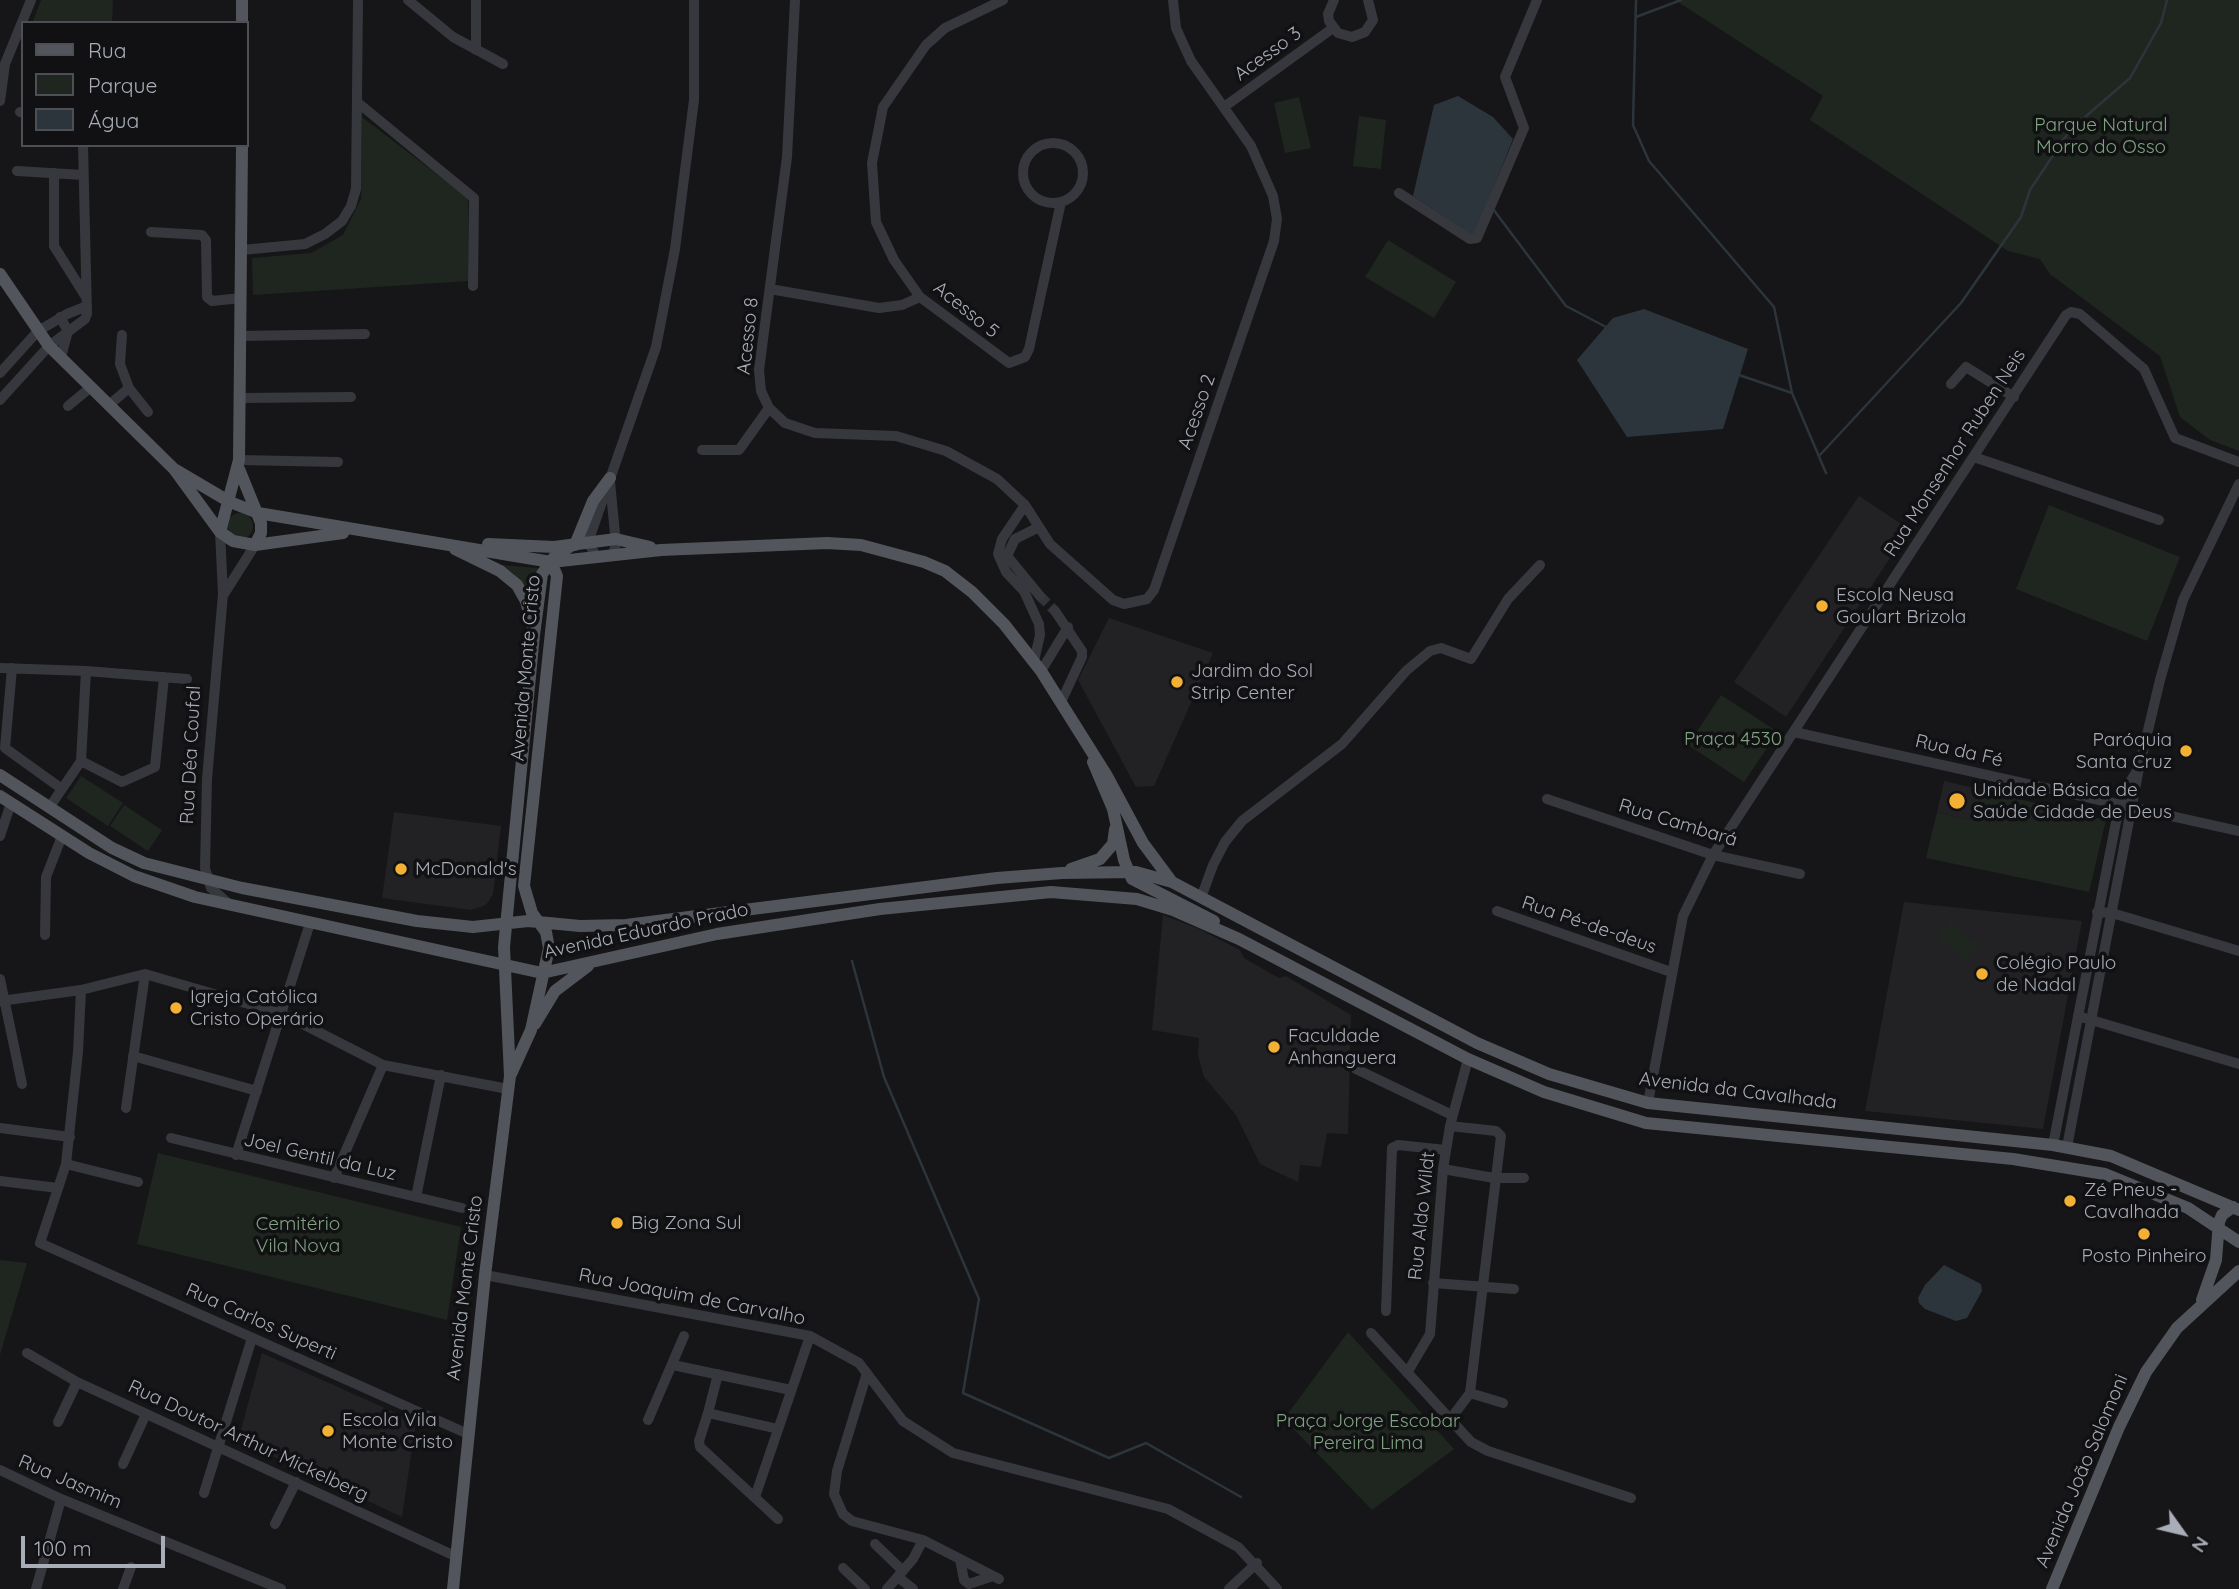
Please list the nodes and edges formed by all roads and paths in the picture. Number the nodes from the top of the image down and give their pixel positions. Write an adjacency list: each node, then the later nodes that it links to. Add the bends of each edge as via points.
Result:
1 (31, 0): 13 (street)
2 (242, 0): 14 (main road)
3 (358, 0): 20 (street)
4 (408, 0): 17 (street)
5 (476, 0): 17 (street)
6 (694, 0): 63 (street, via 694,100 675,248 656,347)
7 (795, 0): 33 (street, Acesso 8, via 787,157)
8 (1003, 0): 34 (street, Acesso 5, via 946,28 926,45 883,107 872,163 876,222 894,260)
9 (1173, 0): 21 (street, Acesso 2, via 1176,28 1191,61)
10 (1334, 0): 16 (street, via 1328,14)
11 (1368, 0): 16 (street, via 1374,13 1365,32 1352,37)
12 (1537, 0): 27 (street, via 1505,77 1523,129 1477,238 1470,239)
13 (22, 21)
14 (242, 21)
15 (21, 25): 19 (street, via 5,64)
16 (1333, 28): 21 (street, Acesso 3)
17 (476, 50): 18 (street)
18 (503, 64)
19 (0, 101)
20 (356, 102): 30 (street, via 356,189 342,221 305,244); 32 (street, via 474,198)
21 (1224, 107): 70 (street, Acesso 2, via 1251,146 1273,196 1274,241 1154,590 1135,603 1113,600)
22 (83, 147): 26 (street)
23 (242, 147): 30 (main road, Rua Déa Coufal)
24 (17, 171): 25 (street)
25 (54, 173): 26 (street); 36 (street, via 54,246)
26 (83, 176): 36 (street)
27 (1399, 193)
28 (1061, 202): 28 (street, via 1076,191 1083,174 1081,165 1063,145 1044,145 1027,157 1023,177 1032,195); 34 (street, Acesso 5, via 1025,357 1017,362 1002,361)
29 (151, 232): 35 (street, via 202,235 206,240 207,297 212,301)
30 (242, 250): 35 (main road, Rua Déa Coufal)
31 (0, 274): 38 (main road, Avenida da Cavalhada)
32 (473, 286)
33 (771, 289): 34 (street, via 879,308); 55 (street, Acesso 8, via 759,370)
34 (920, 297)
35 (241, 298): 42 (main road, Rua Déa Coufal)
36 (87, 302): 37 (street); 39 (street, via 85,319)
37 (60, 317): 38 (street); 39 (street)
38 (38, 331): 43 (main road, Avenida da Cavalhada); 45 (street)
39 (68, 331): 43 (street); 44 (street)
40 (365, 334): 42 (street)
41 (122, 335): 48 (street, via 120,364)
42 (240, 336): 51 (main road, Rua Déa Coufal)
43 (49, 346): 44 (main road, Avenida da Cavalhada); 52 (street)
44 (61, 357): 47 (main road, Avenida da Cavalhada)
45 (0, 373)
46 (1951, 384): 50 (street, via 1966,367)
47 (90, 387): 53 (main road, Avenida da Cavalhada); 54 (street)
48 (129, 388): 53 (street); 56 (street)
49 (351, 397): 51 (street)
50 (2014, 397): 58 (street, Rua Monsenhor Ruben Neis); 60 (street, Rua Monsenhor Ruben Neis, via 2062,320 2071,312 2080,314 2144,369 2175,438)
51 (239, 398): 62 (main road, Rua Déa Coufal)
52 (0, 400)
53 (109, 405): 61 (main road, Avenida da Cavalhada)
54 (68, 406)
55 (769, 408): 57 (street, via 739,450); 67 (street, via 785,422 815,433 896,436 946,451 996,479)
56 (148, 412)
57 (702, 450)
58 (1974, 457): 69 (street); 95 (street, Rua Monsenhor Ruben Neis)
59 (338, 462): 62 (street)
60 (2239, 462)
61 (174, 469): 65 (main road, Avenida da Cavalhada); 72 (main road, Avenida da Cavalhada)
62 (238, 469): 65 (main road, via 217,487); 66 (main road, Rua Déa Coufal); 68 (main road, Rua Déa Coufal)
63 (610, 478): 73 (street); 76 (main road, via 593,501)
64 (2239, 484): 98 (street, via 2183,600)
65 (203, 487): 66 (main road, Avenida da Cavalhada)
66 (230, 502): 68 (main road, Avenida da Cavalhada); 72 (main road, Rua Déa Coufal)
67 (1025, 505): 70 (street); 88 (street, via 1002,539 998,554 1006,572 1024,591 1039,624)
68 (258, 513): 71 (main road, Avenida da Cavalhada); 77 (main road, Rua Déa Coufal, via 261,533)
69 (2159, 520)
70 (1037, 528): 84 (street, via 1015,539 1007,556)
71 (354, 531): 74 (main road, Avenida da Cavalhada); 77 (main road, Avenida da Cavalhada)
72 (220, 532): 77 (main road, Avenida da Cavalhada, via 233,541); 83 (street, Rua Déa Coufal)
73 (615, 539): 76 (main road, Avenida da Cavalhada); 78 (main road, Avenida da Cavalhada); 79 (street)
74 (442, 543): 75 (main road, Avenida da Cavalhada); 81 (main road, Avenida da Cavalhada); 87 (main road, via 500,571 517,585)
75 (494, 544): 76 (main road, Avenida da Cavalhada); 81 (main road)
76 (578, 544): 80 (street); 81 (main road)
77 (255, 545): 83 (street, Rua Déa Coufal)
78 (660, 550): 79 (main road, Avenida da Cavalhada); 88 (main road, Avenida da Cavalhada, via 827,543 892,551 945,571 972,592)
79 (613, 554): 80 (main road, Avenida da Cavalhada)
80 (596, 556): 81 (main road, Avenida da Cavalhada)
81 (551, 562): 87 (main road, Avenida Monte Cristo, via 542,574); 122 (main road, Avenida Monte Cristo, via 557,576 524,886)
82 (1540, 565): 116 (street, via 1508,599 1471,659 1441,648 1430,651 1406,671 1342,744 1242,821 1213,865)
83 (223, 594): 114 (street, Rua Déa Coufal, via 207,779)
84 (1040, 596)
85 (1055, 611): 86 (street)
86 (1068, 627): 88 (street); 94 (street, via 1082,657)
87 (534, 635): 123 (main road, Avenida Monte Cristo)
88 (1037, 666): 94 (main road, Avenida da Cavalhada)
89 (0, 668): 90 (street)
90 (12, 668): 91 (street); 100 (street, via 5,748)
91 (86, 671): 92 (street); 97 (street)
92 (164, 677): 93 (street); 97 (street, via 155,767 122,782)
93 (187, 679)
94 (1061, 702): 96 (main road, Avenida da Cavalhada)
95 (1794, 732): 103 (street, Rua da Fé); 110 (street, Rua Monsenhor Ruben Neis)
96 (1090, 752): 106 (main road, Avenida da Cavalhada); 115 (main road, Avenida da Cavalhada, via 1143,843)
97 (81, 761): 100 (street)
98 (2139, 768): 103 (street); 104 (street)
99 (0, 775): 105 (main road, Avenida Eduardo Prado)
100 (60, 791): 105 (street)
101 (6, 799): 108 (street); 109 (main road, Avenida Eduardo Prado)
102 (1547, 799): 110 (street, Rua Cambará)
103 (2120, 805): 104 (street, Rua da Fé); 119 (street)
104 (2133, 807): 107 (street, Rua da Fé); 120 (street)
105 (49, 808): 114 (main road, Avenida Eduardo Prado, via 144,863)
106 (1115, 821): 111 (main road, Avenida da Cavalhada); 112 (main road, via 1113,844 1100,859)
107 (2239, 831)
108 (0, 836)
109 (62, 836): 117 (main road, Avenida Eduardo Prado, via 134,876); 124 (street, via 46,877)
110 (1713, 855): 113 (street, Rua Cambará); 131 (street, Rua Monsenhor Ruben Neis, via 1683,916)
111 (1128, 872): 112 (main road, Avenida Eduardo Prado); 115 (main road, Avenida Eduardo Prado); 125 (main road, via 1142,886 1183,902)
112 (1062, 873): 122 (main road, Avenida Eduardo Prado, via 626,925)
113 (1800, 874)
114 (207, 880): 117 (street); 123 (main road, Avenida Eduardo Prado, via 381,916 473,926)
115 (1172, 882): 116 (main road, Avenida da Cavalhada)
116 (1202, 898): 128 (main road, Avenida da Cavalhada)
117 (232, 907): 121 (main road, Avenida Eduardo Prado)
118 (1497, 911): 131 (street, Rua Pé-de-deus)
119 (2097, 912): 120 (street); 140 (street)
120 (2112, 913): 127 (street); 141 (street)
121 (310, 923): 130 (main road, Avenida Eduardo Prado); 139 (street)
122 (541, 923): 123 (main road, Avenida Eduardo Prado); 132 (main road, Avenida Monte Cristo, via 549,948)
123 (508, 924): 130 (main road, Avenida Monte Cristo)
124 (45, 935)
125 (1239, 939): 126 (main road, Avenida da Cavalhada); 129 (main road, Avenida Eduardo Prado, via 1137,899 1051,892 880,909 717,934)
126 (1262, 951): 128 (main road, via 1315,972); 136 (main road, Avenida da Cavalhada)
127 (2239, 951)
128 (1323, 963): 138 (main road, Avenida da Cavalhada)
129 (590, 964): 132 (main road, Avenida Eduardo Prado); 142 (main road, via 555,991)
130 (507, 966): 132 (main road, Avenida Eduardo Prado); 149 (main road, Avenida Monte Cristo)
131 (1671, 972): 152 (street, Rua Monsenhor Ruben Neis)
132 (542, 973): 142 (main road, Avenida Monte Cristo)
133 (145, 974): 135 (street); 139 (street); 143 (street)
134 (0, 979): 137 (street)
135 (81, 990): 137 (street); 156 (street)
136 (1346, 995): 138 (main road, via 1364,991); 144 (main road, Avenida da Cavalhada)
137 (2, 1001): 150 (street)
138 (1412, 1009): 152 (main road, Avenida da Cavalhada, via 1549,1074)
139 (283, 1014): 146 (street); 151 (street)
140 (2078, 1017): 141 (street); 158 (street)
141 (2092, 1019): 145 (street); 158 (street)
142 (531, 1030): 149 (main road, Avenida Monte Cristo)
143 (133, 1056): 151 (street); 153 (street)
144 (1468, 1059): 154 (street, Rua Aldo Wildt); 172 (main road, Avenida da Cavalhada, via 1544,1092 1646,1123 2013,1159 2105,1174 2188,1208)
145 (2239, 1064)
146 (383, 1065): 148 (street); 163 (street)
147 (1356, 1069): 154 (street)
148 (441, 1075): 149 (street); 169 (street)
149 (509, 1082): 175 (main road, Avenida Monte Cristo)
150 (22, 1084)
151 (257, 1091): 160 (street)
152 (1648, 1103): 158 (main road, Avenida da Cavalhada)
153 (126, 1108)
154 (1451, 1120): 159 (street, Rua Aldo Wildt); 164 (street, via 1500,1134)
155 (0, 1128): 156 (street)
156 (70, 1137): 161 (street)
157 (170, 1138): 160 (street, Joel Gentil da Luz)
158 (2060, 1146): 171 (main road, Avenida da Cavalhada, via 2111,1156)
159 (1446, 1150): 162 (street, Rua Aldo Wildt); 180 (street, via 1392,1148)
160 (236, 1155): 163 (street, Joel Gentil da Luz)
161 (66, 1164): 167 (street); 168 (street)
162 (1443, 1169): 164 (street); 176 (street, Rua Aldo Wildt)
163 (334, 1178): 169 (street, Joel Gentil da Luz)
164 (1494, 1178): 165 (street); 177 (street)
165 (1524, 1178)
166 (0, 1181): 168 (street)
167 (138, 1182)
168 (58, 1188): 184 (street, Rua Carlos Superti, via 40,1243)
169 (416, 1197): 170 (street, Joel Gentil da Luz)
170 (462, 1208)
171 (2236, 1209): 172 (main road, via 2222,1215)
172 (2218, 1228): 173 (main road, Avenida da Cavalhada); 179 (main road, Avenida João Salomoni, via 2217,1260)
173 (2239, 1242)
174 (2239, 1271): 179 (main road, Avenida João Salomoni)
175 (485, 1275): 183 (street, Rua Joaquim de Carvalho); 200 (main road, Avenida Monte Cristo)
176 (1433, 1283): 177 (street); 188 (street, Rua Aldo Wildt, via 1430,1335)
177 (1481, 1284): 178 (street); 192 (street)
178 (1514, 1289)
179 (2201, 1304): 228 (main road, Avenida João Salomoni, via 2177,1328 2137,1390)
180 (1386, 1311)
181 (1371, 1333): 188 (street)
182 (684, 1336): 186 (street)
183 (810, 1336): 187 (street, Rua Joaquim de Carvalho, via 859,1363); 191 (street)
184 (252, 1338): 200 (street, Rua Carlos Superti); 201 (street)
185 (27, 1353): 190 (street, Rua Doutor Arthur Mickelberg)
186 (673, 1364): 189 (street); 196 (street)
187 (867, 1373): 211 (street, via 834,1494 843,1514 852,1521); 215 (street, Rua Joaquim de Carvalho, via 903,1420 953,1453 1168,1509 1238,1547)
188 (1407, 1373): 197 (street)
189 (718, 1374): 191 (street); 194 (street)
190 (77, 1382): 195 (street, Rua Doutor Arthur Mickelberg); 198 (street)
191 (791, 1390): 199 (street)
192 (1470, 1393): 193 (street); 197 (street)
193 (1503, 1403)
194 (708, 1413): 199 (street); 206 (street, via 701,1447)
195 (146, 1414): 201 (street, Rua Doutor Arthur Mickelberg); 202 (street)
196 (648, 1420)
197 (1449, 1421): 207 (street, via 1488,1451)
198 (58, 1422)
199 (778, 1429): 206 (street)
200 (468, 1434): 213 (main road, Avenida Monte Cristo)
201 (217, 1446): 204 (street, Rua Doutor Arthur Mickelberg); 205 (street)
202 (123, 1464)
203 (0, 1470): 208 (street, Rua Jasmim)
204 (296, 1482): 210 (street); 213 (street, Rua Doutor Arthur Mickelberg)
205 (204, 1493)
206 (755, 1497): 209 (street)
207 (1631, 1498)
208 (61, 1499): 219 (street); 221 (street, Rua Jasmim)
209 (778, 1519)
210 (275, 1524)
211 (923, 1540): 214 (street); 218 (street)
212 (875, 1544): 218 (street)
213 (457, 1557): 222 (main road, Avenida Monte Cristo)
214 (960, 1559): 214 (street, via 996,1577 969,1584)
215 (1257, 1563): 226 (street); 227 (street, Rua Joaquim de Carvalho)
216 (131, 1567): 220 (street)
217 (843, 1568): 223 (street)
218 (901, 1574): 224 (street); 225 (street)
219 (36, 1589)
220 (123, 1589)
221 (281, 1589)
222 (453, 1589)
223 (865, 1589)
224 (887, 1589)
225 (912, 1589)
226 (1229, 1589)
227 (1277, 1589)
228 (2052, 1589)

